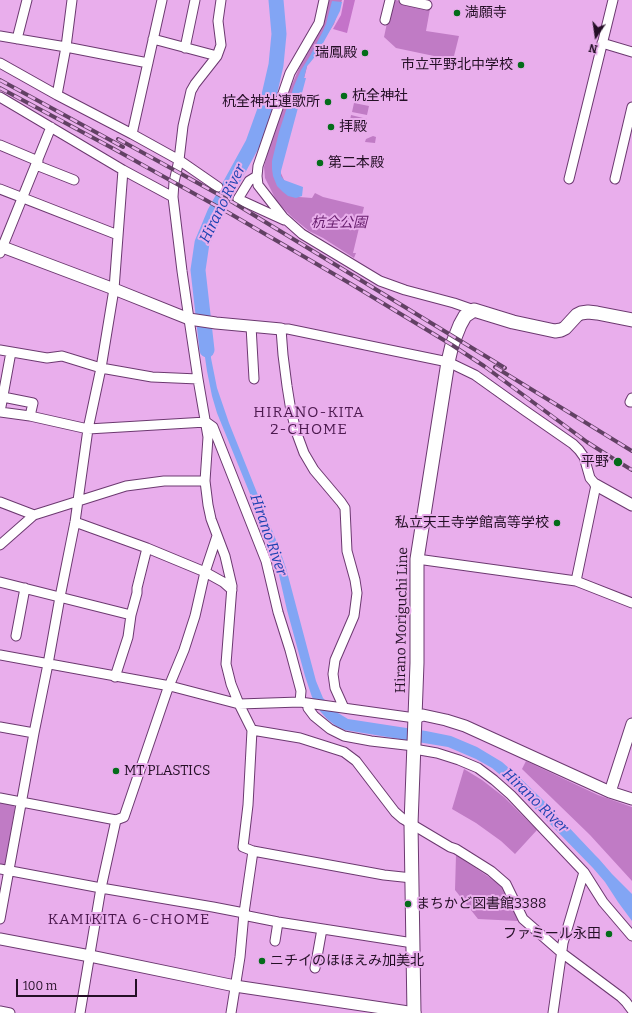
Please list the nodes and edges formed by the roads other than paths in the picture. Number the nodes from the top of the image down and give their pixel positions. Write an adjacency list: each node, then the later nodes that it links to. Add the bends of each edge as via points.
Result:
1 (27, 0): 13 (street)
2 (72, 0): 16 (street)
3 (162, 0): 14 (street)
4 (195, 0): 17 (street)
5 (221, 0): 19 (street, via 218,21 220,45)
6 (324, 0): 31 (street, via 319,24 290,73 258,166)
7 (390, 0): 11 (street)
8 (404, 0): 10 (street)
9 (613, 0): 15 (street)
10 (427, 5)
11 (385, 20)
12 (0, 36): 13 (street)
13 (18, 39): 16 (street)
14 (153, 39): 17 (street); 21 (street)
15 (602, 43): 18 (street); 32 (street)
16 (66, 47): 21 (street); 22 (street)
17 (185, 48): 19 (street)
18 (632, 52)
19 (217, 56): 28 (street, via 191,91 182,126)
20 (0, 63): 22 (street)
21 (148, 63): 26 (street)
22 (57, 95): 26 (street)
23 (0, 97): 25 (street)
24 (632, 107): 33 (street)
25 (51, 126): 29 (street); 30 (street)
26 (132, 134): 28 (street)
27 (0, 145): 29 (street)
28 (179, 160): 35 (street); 37 (street)
29 (37, 163): 34 (street); 38 (street)
30 (123, 170): 37 (street); 40 (street)
31 (257, 176): 39 (street, via 258,185); 39 (street, via 249,181 238,198)
32 (569, 179)
33 (615, 179)
34 (74, 180)
35 (218, 187)
36 (0, 189): 38 (street)
37 (173, 197): 44 (street)
38 (22, 198): 40 (street); 41 (street)
39 (290, 223): 43 (street, via 302,234 380,281)
40 (118, 235): 42 (street)
41 (1, 249): 42 (street)
42 (114, 289): 44 (street); 51 (street)
43 (474, 310): 45 (main road, via 555,331 565,328 577,315 588,312); 50 (main road, Hirano Moriguchi Line, via 465,316 460,325)
44 (191, 319): 46 (street); 52 (street)
45 (632, 320)
46 (251, 326): 47 (street); 53 (street)
47 (281, 328): 50 (street); 87 (street, via 290,404 297,434 314,470 345,508 347,551 357,593 354,616 335,660 333,674)
48 (0, 350): 49 (street)
49 (11, 352): 51 (street, via 47,358 62,356); 54 (street)
50 (448, 362): 62 (street, via 475,375 573,444 580,450 590,478); 71 (main road, Hirano Moriguchi Line)
51 (102, 368): 52 (street, via 152,377); 60 (street)
52 (198, 379): 59 (street)
53 (254, 379)
54 (3, 398): 57 (street); 58 (street, via 33,402)
55 (632, 398): 56 (street)
56 (632, 402)
57 (0, 412): 58 (street)
58 (30, 416): 60 (street)
59 (206, 422): 60 (street); 61 (street, via 208,437); 85 (street, via 213,427 266,561 278,612)
60 (88, 429): 63 (street)
61 (205, 481): 63 (street, via 164,481 126,486); 68 (street, via 209,512)
62 (596, 484): 65 (street); 73 (street)
63 (77, 501): 66 (street); 67 (street)
64 (0, 502): 66 (street)
65 (632, 505)
66 (34, 515): 69 (street)
67 (75, 522): 70 (street); 77 (street)
68 (217, 536): 72 (street); 76 (street, via 225,556)
69 (0, 545)
70 (147, 548): 72 (street); 79 (street)
71 (417, 559): 73 (street); 88 (main road, Hirano Moriguchi Line)
72 (205, 572): 76 (street); 84 (street, via 195,616)
73 (576, 581): 78 (street)
74 (0, 582): 75 (street)
75 (25, 588): 77 (street); 80 (street)
76 (232, 590): 86 (street, via 226,664)
77 (60, 597): 79 (street); 82 (street)
78 (632, 603)
79 (131, 614): 83 (street, via 128,637)
80 (16, 636)
81 (0, 655): 82 (street)
82 (48, 664): 83 (street); 92 (street)
83 (115, 677): 84 (street)
84 (170, 686): 86 (street); 98 (street, via 124,817)
85 (305, 702): 86 (street); 87 (street); 93 (street, via 314,716 344,736)
86 (239, 704): 90 (street)
87 (341, 706): 88 (street)
88 (415, 722): 93 (main road, Hirano Moriguchi Line); 94 (street, via 423,716 465,726)
89 (0, 727): 92 (street)
90 (252, 730): 99 (street, via 300,738 344,752 356,760 395,812); 100 (street, via 243,847)
91 (631, 731): 94 (street)
92 (34, 733): 97 (street)
93 (414, 746): 99 (main road, Hirano Moriguchi Line); 102 (street, via 478,768 511,795)
94 (610, 792): 96 (street)
95 (0, 798): 97 (street)
96 (632, 799)
97 (22, 802): 98 (street); 101 (street)
98 (116, 820): 104 (street)
99 (411, 824): 103 (main road, Hirano Moriguchi Line); 113 (street, via 491,871 506,884 524,919)
100 (253, 851): 103 (street); 105 (street)
101 (4, 870): 104 (street); 106 (street)
102 (584, 872): 109 (street, via 603,902); 113 (street)
103 (412, 878): 112 (main road, Hirano Moriguchi Line)
104 (101, 888): 105 (street); 114 (street)
105 (244, 913): 107 (street); 116 (street)
106 (0, 919)
107 (278, 922): 108 (street); 111 (street)
108 (322, 929): 112 (street); 115 (street)
109 (632, 936)
110 (0, 939): 114 (street)
111 (275, 941)
112 (413, 943): 122 (main road, Hirano Moriguchi Line)
113 (562, 953): 117 (street, via 621,997); 123 (street)
114 (90, 956): 116 (street); 120 (street)
115 (314, 968)
116 (235, 986): 121 (street); 122 (street)
117 (632, 1010)
118 (0, 1011): 119 (street)
119 (10, 1013)
120 (80, 1013)
121 (231, 1013)
122 (414, 1013)
123 (553, 1013)

